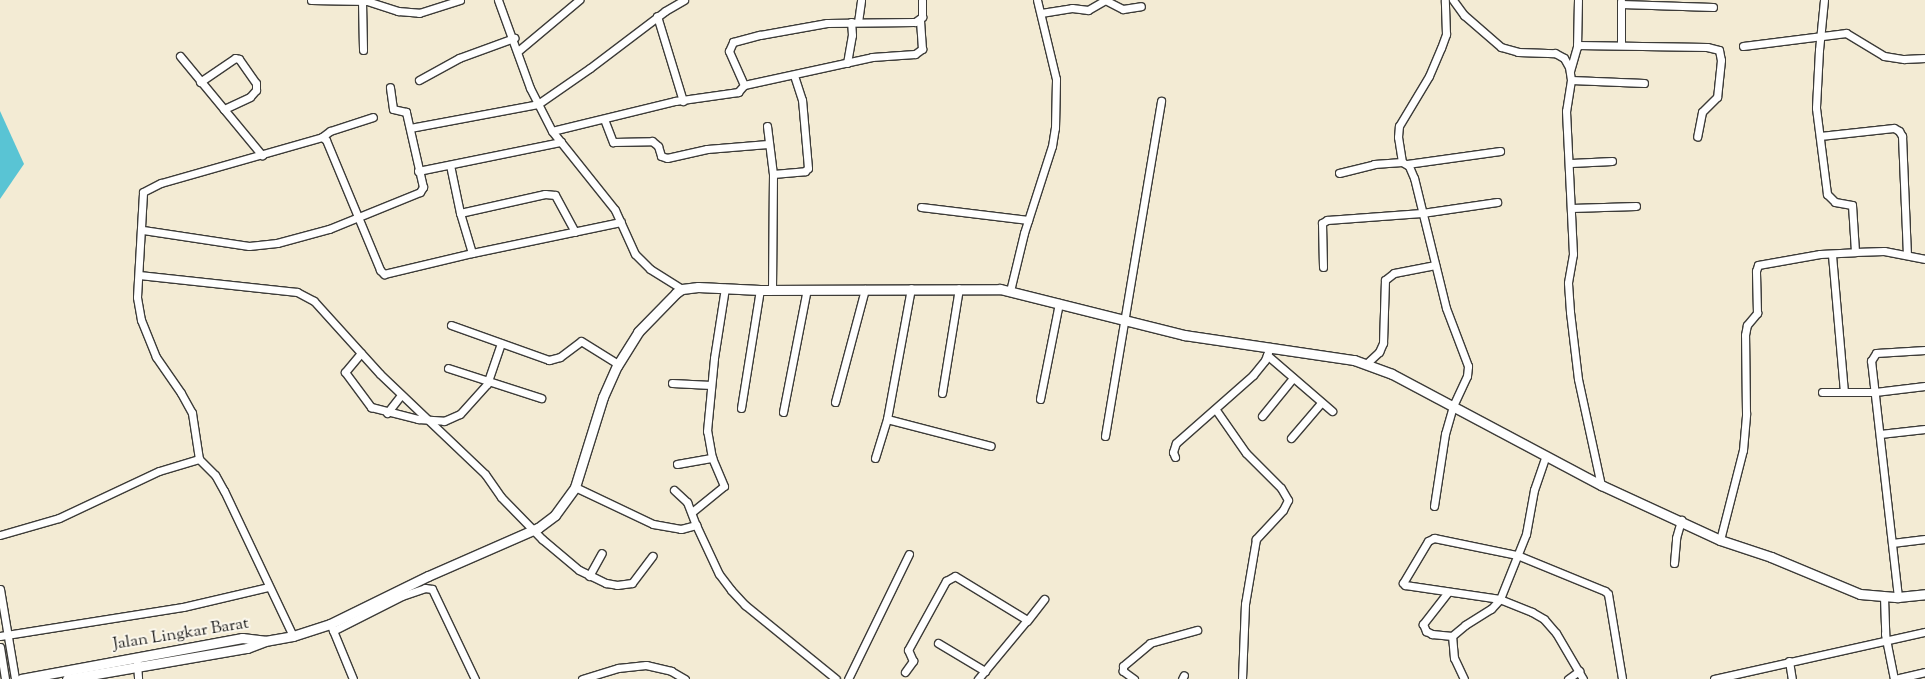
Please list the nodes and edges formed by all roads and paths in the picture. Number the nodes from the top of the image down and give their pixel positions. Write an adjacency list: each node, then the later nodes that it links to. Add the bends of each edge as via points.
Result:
1 (311, 0): 13 (street)
2 (460, 0): 13 (street, via 419,13)
3 (498, 0): 22 (street)
4 (579, 0): 27 (street)
5 (684, 0): 18 (street)
6 (862, 0): 20 (street)
7 (922, 0): 19 (street)
8 (1037, 0): 17 (street)
9 (1445, 0): 56 (street, via 1446,34 1441,48 1429,76 1399,126)
10 (1452, 0): 31 (street, via 1501,47 1518,52 1555,52 1567,62)
11 (1578, 0): 23 (street)
12 (1824, 0): 21 (street)
13 (362, 1): 26 (street)
14 (1621, 2): 16 (street); 24 (street)
15 (1141, 6): 17 (street, via 1123,9 1105,0 1088,10 1072,8)
16 (1713, 7)
17 (1041, 13): 69 (street, via 1056,79 1055,128 1052,146)
18 (657, 16): 39 (street); 41 (street)
19 (920, 21): 20 (street, via 891,24); 30 (street, via 923,40 920,52 872,57)
20 (854, 22): 30 (street); 37 (street, via 780,31 733,42 730,51)
21 (1820, 35): 25 (street); 29 (street, via 1846,34 1884,56 1904,59); 48 (street, via 1816,108)
22 (514, 38): 27 (street); 33 (street, via 459,58)
23 (1577, 45): 24 (street); 31 (street)
24 (1620, 45): 50 (street, via 1708,47 1719,50 1721,60 1717,97 1702,112)
25 (1743, 46)
26 (363, 50)
27 (518, 51): 41 (street)
28 (180, 56): 35 (street)
29 (1925, 58)
30 (847, 63): 32 (street)
31 (1570, 71): 34 (street)
32 (794, 75): 37 (street); 61 (street, via 802,100 808,168 806,171)
33 (419, 80)
34 (1571, 80): 36 (street); 57 (street, via 1566,111)
35 (200, 82): 42 (street); 42 (street, via 235,58 239,59 256,83 256,90 250,97)
36 (1644, 83)
37 (744, 85): 39 (street, via 738,92)
38 (390, 87): 46 (street, via 393,109 405,111)
39 (683, 101): 44 (street)
40 (1161, 101): 91 (street)
41 (538, 104): 46 (street); 47 (street)
42 (224, 109): 54 (street)
43 (373, 117): 49 (street, via 330,131)
44 (604, 119): 47 (street); 52 (street, via 612,142 652,141 658,146 664,158 707,149)
45 (767, 126): 52 (street)
46 (410, 128): 59 (street)
47 (552, 131): 51 (street)
48 (1820, 136): 73 (street, via 1828,194 1836,202 1852,205); 76 (street, via 1894,128 1899,131 1902,136)
49 (322, 137): 54 (street); 68 (street, via 326,140)
50 (1697, 137)
51 (561, 142): 58 (street); 70 (street, via 591,178)
52 (768, 144): 61 (street)
53 (1500, 151): 56 (street)
54 (262, 155): 71 (street, via 148,188 143,192)
55 (1612, 162): 57 (street)
56 (1405, 163): 60 (street, via 1374,164); 67 (street, via 1414,178)
57 (1571, 163): 65 (street)
58 (450, 165): 59 (street); 66 (street)
59 (418, 171): 68 (street, via 423,187 420,192)
60 (1339, 173)
61 (773, 174): 87 (street)
62 (1497, 202): 67 (street)
63 (1636, 206): 65 (street)
64 (921, 207): 69 (street)
65 (1571, 208): 134 (street, via 1573,254 1568,282 1572,344)
66 (460, 213): 72 (street, via 551,194 559,200); 74 (street)
67 (1422, 213): 78 (street); 79 (street, via 1324,221)
68 (358, 218): 71 (street, via 303,238 249,246); 74 (street, via 384,274)
69 (1028, 220): 89 (street)
70 (621, 222): 72 (street); 81 (street, via 635,254 650,269)
71 (143, 230): 80 (street)
72 (575, 232): 74 (street)
73 (1855, 252): 75 (street); 76 (street, via 1884,251)
74 (472, 253)
75 (1832, 255): 105 (street); 144 (street, via 1820,254 1762,263 1756,271 1757,313 1747,325 1744,336 1746,413 1743,450)
76 (1907, 255): 77 (street)
77 (1925, 260)
78 (1435, 265): 98 (street, via 1394,273 1385,280 1383,343 1379,352); 114 (street, via 1446,308 1468,366 1467,376)
79 (1323, 267)
80 (139, 274): 96 (street, via 297,292 314,301); 132 (street, via 137,297 141,320 156,357 182,393 192,413)
81 (682, 288): 82 (street); 97 (street, Jalan Lingkar Barat, via 638,332)
82 (725, 288): 86 (street); 103 (street)
83 (912, 288): 84 (street); 85 (street); 121 (street)
84 (959, 288): 89 (street); 106 (street)
85 (865, 289): 88 (street); 112 (street)
86 (760, 290): 87 (street); 115 (street)
87 (772, 290): 88 (street)
88 (807, 290): 118 (street)
89 (1010, 291): 90 (street)
90 (1059, 303): 91 (street); 111 (street)
91 (1123, 322): 95 (street); 125 (street)
92 (451, 325): 93 (street)
93 (501, 343): 97 (street, via 548,360 560,357 581,342); 101 (street)
94 (1925, 350): 108 (street, via 1876,353 1872,356)
95 (1269, 351): 98 (street, via 1354,360); 100 (street); 116 (street, via 1254,375)
96 (362, 352): 109 (street); 119 (street, via 345,372 371,407)
97 (618, 364): 135 (street, Jalan Lingkar Barat, via 603,397)
98 (1366, 364): 114 (street, via 1392,374)
99 (448, 368): 101 (street)
100 (1293, 378): 113 (street); 120 (street)
101 (488, 381): 110 (street); 122 (street, via 460,414 444,421)
102 (672, 383): 103 (street)
103 (711, 385): 130 (street, via 707,431)
104 (1925, 386): 108 (street)
105 (1844, 391): 107 (street); 108 (street)
106 (942, 392)
107 (1822, 392)
108 (1876, 392): 124 (street)
109 (401, 395): 119 (street); 122 (street)
110 (541, 398)
111 (1040, 399)
112 (835, 402)
113 (1321, 403): 117 (street); 126 (street)
114 (1453, 406): 128 (street); 137 (street, via 1439,466)
115 (741, 408)
116 (1216, 410): 129 (street, via 1176,443 1173,452); 190 (street, via 1246,453 1281,488 1288,500 1283,510 1256,539 1245,604)
117 (1332, 411)
118 (783, 412)
119 (387, 413): 122 (street)
120 (1262, 416)
121 (887, 419): 127 (street); 131 (street)
122 (428, 420): 141 (street, via 485,474 501,497)
123 (1925, 429): 124 (street)
124 (1880, 434): 145 (street)
125 (1105, 436)
126 (1291, 438)
127 (991, 446)
128 (1546, 456): 134 (street); 148 (street, via 1535,484 1526,534)
129 (1175, 457)
130 (712, 458): 133 (street); 138 (street, via 724,486)
131 (875, 458)
132 (199, 459): 142 (street, via 159,471 59,518); 152 (street, via 215,475 224,491)
133 (677, 464)
134 (1600, 485): 139 (street)
135 (575, 486): 140 (street, via 653,524 681,529); 141 (street, Jalan Lingkar Barat, via 556,515)
136 (674, 490): 138 (street, via 680,494)
137 (1434, 506)
138 (692, 512): 140 (street)
139 (1681, 520): 144 (street); 150 (street, via 1676,538)
140 (696, 525): 186 (street, via 719,574 731,590 750,609)
141 (534, 531): 151 (street, via 562,557); 161 (street, Jalan Lingkar Barat, via 428,576)
142 (0, 535)
143 (1925, 539): 145 (street)
144 (1720, 540): 156 (street, via 1771,557 1860,594)
145 (1892, 543): 157 (street)
146 (602, 553): 151 (street)
147 (908, 554): 187 (street)
148 (1517, 555): 154 (street, via 1434,538 1428,540 1403,583 1409,587); 159 (street); 194 (street, via 1608,594)
149 (652, 556): 151 (street, via 632,583 617,585)
150 (1674, 563)
151 (589, 576)
152 (268, 587): 164 (street, via 182,607); 166 (street)
153 (0, 589): 164 (street)
154 (1448, 592): 159 (street); 167 (street, via 1423,624 1426,631 1432,634)
155 (1925, 594): 157 (street)
156 (1884, 597): 157 (street); 168 (street)
157 (1898, 597)
158 (1044, 599): 160 (street)
159 (1500, 599): 167 (street, via 1491,609); 174 (street, via 1544,619 1556,633)
160 (1028, 621): 173 (street); 175 (street, via 961,578 950,576 908,650 913,661)
161 (332, 628): 166 (street, Jalan Lingkar Barat); 182 (street); 183 (street, via 402,596 430,588 434,591)
162 (1197, 630): 189 (street, via 1150,643 1123,666 1124,671)
163 (1925, 632): 168 (street)
164 (9, 634): 165 (street); 178 (street)
165 (0, 636)
166 (293, 636): 171 (street, Jalan Lingkar Barat, via 266,641 242,638)
167 (1452, 636): 191 (street, via 1454,658)
168 (1886, 638): 172 (street); 197 (street)
169 (938, 643): 173 (street)
170 (0, 647): 177 (street)
171 (136, 661): 179 (street, Jalan Lingkar Barat); 180 (street, Jalan Lingkar Barat); 181 (street)
172 (1788, 662): 195 (street); 196 (street)
173 (985, 671): 188 (street)
174 (1579, 671): 192 (street); 193 (street)
175 (906, 672)
176 (1925, 672): 197 (street)
177 (5, 679)
178 (15, 679)
179 (21, 679)
180 (67, 679)
181 (138, 679)
182 (353, 679)
183 (475, 679)
184 (582, 679): 185 (street, via 618,668 646,665 671,671)
185 (685, 679)
186 (836, 679)
187 (848, 679)
188 (978, 679)
189 (1134, 679)
190 (1242, 679)
191 (1464, 679)
192 (1568, 679)
193 (1583, 679)
194 (1622, 679)
195 (1714, 679)
196 (1792, 679)
197 (1895, 679)

